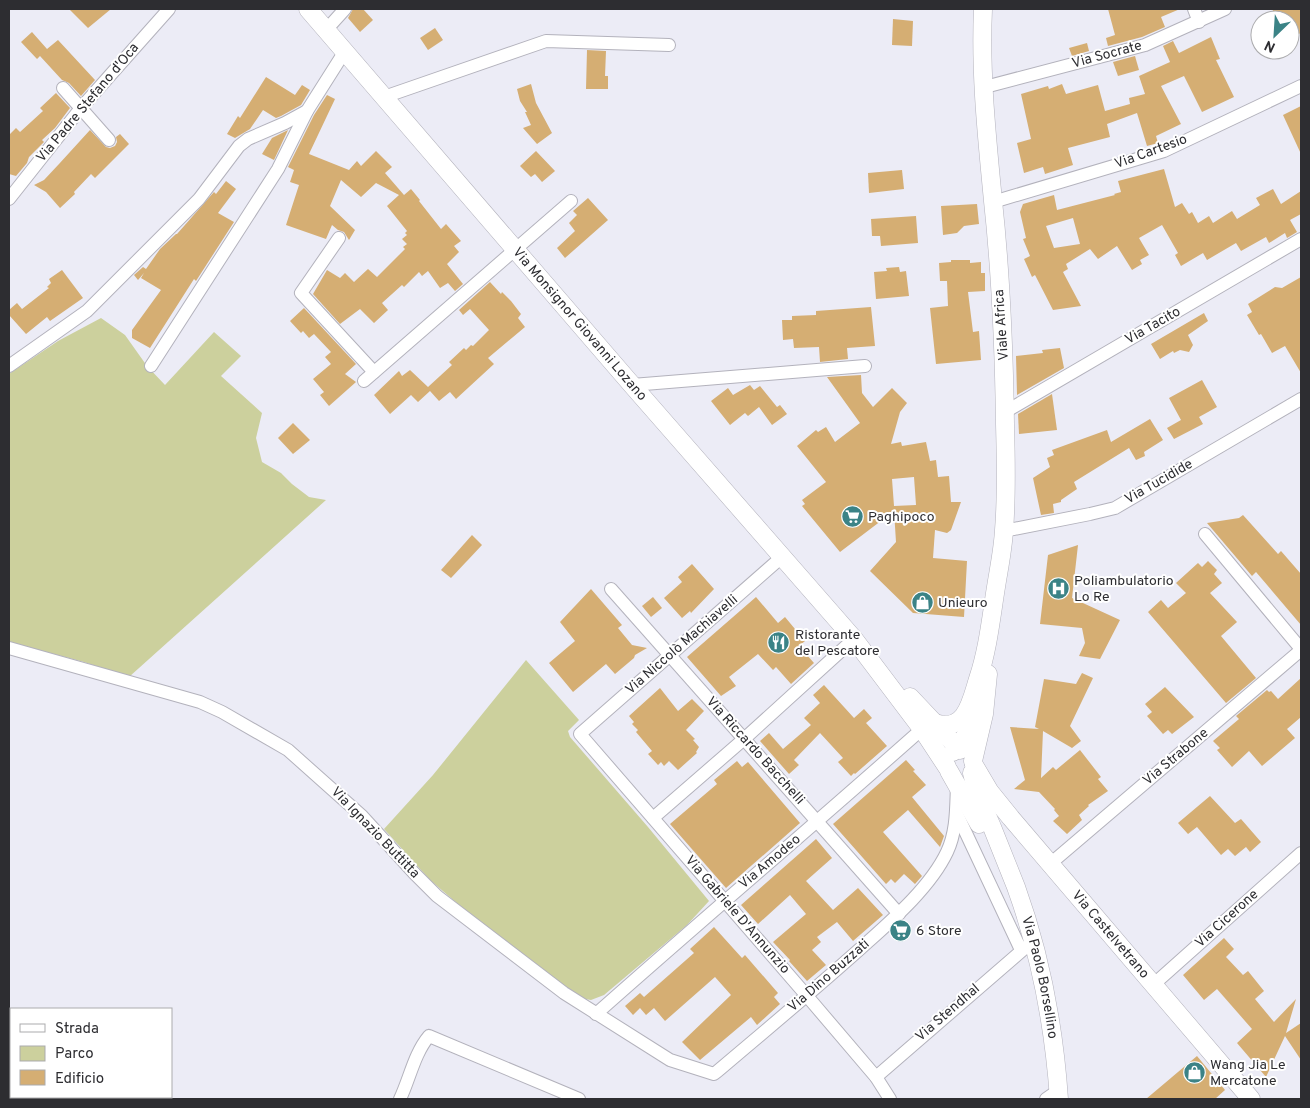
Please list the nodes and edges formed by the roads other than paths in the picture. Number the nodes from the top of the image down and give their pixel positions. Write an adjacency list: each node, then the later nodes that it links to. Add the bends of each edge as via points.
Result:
1 (169, 9): 15 (street, Via Padre Stefano d'Oca)
2 (308, 9): 8 (main road, Via Monsignor Giovanni Lozano)
3 (345, 9): 8 (street)
4 (983, 9): 12 (main road, Viale Africa)
5 (1194, 9): 7 (street)
6 (1225, 9): 7 (street, Via Socrate)
7 (1198, 22): 12 (street, Via Socrate, via 1145,45)
8 (326, 30): 10 (main road, Via Monsignor Giovanni Lozano)
9 (669, 45): 14 (street, via 546,41)
10 (345, 52): 14 (main road, Via Monsignor Giovanni Lozano); 16 (street)
11 (1301, 86): 20 (street, Via Cartesio, via 1164,151)
12 (985, 87): 20 (main road, Viale Africa)
13 (63, 88): 15 (street)
14 (384, 97): 23 (main road, Via Monsignor Giovanni Lozano)
15 (81, 108): 17 (street); 18 (street, Via Padre Stefano d'Oca)
16 (307, 112): 24 (street, via 239,146 199,199 87,311); 25 (street, via 278,169)
17 (109, 140)
18 (9, 199)
19 (571, 201): 23 (street)
20 (993, 202): 29 (main road, Viale Africa)
21 (339, 238): 23 (street, via 301,293 369,377)
22 (1301, 239): 29 (street, Via Tacito)
23 (515, 250): 27 (main road, Via Monsignor Giovanni Lozano)
24 (9, 366)
25 (152, 366)
26 (866, 366): 27 (street)
27 (632, 385): 32 (main road, Via Monsignor Giovanni Lozano)
28 (1301, 399): 30 (street, Via Tucidide, via 1115,508)
29 (1005, 412): 30 (main road, Viale Africa)
30 (1004, 531): 35 (main road, Viale Africa)
31 (1205, 534): 37 (street)
32 (783, 556): 34 (main road, Via Monsignor Giovanni Lozano); 38 (street, Via Niccolò Machiavelli)
33 (611, 589): 38 (street, Via Riccardo Bacchelli)
34 (854, 639): 40 (main road, Via Monsignor Giovanni Lozano); 42 (street)
35 (988, 641): 39 (main road); 43 (main road, via 984,714)
36 (9, 648): 54 (street, Via Ignazio Buttitta, via 200,702 269,738 295,756 362,816 437,896)
37 (1301, 649): 48 (street, Via Strabone)
38 (670, 656): 41 (street, Via Niccolò Machiavelli); 42 (street, Via Riccardo Bacchelli)
39 (982, 669): 40 (main road, via 964,716 951,726); 43 (main road, via 977,709)
40 (929, 726): 43 (main road, Via Monsignor Giovanni Lozano); 46 (street, Via Amodeo)
41 (580, 734): 45 (street, Via Gabriele D'Annunzio)
42 (744, 738): 45 (street); 46 (street, Via Riccardo Bacchelli)
43 (960, 763): 44 (street, Via Dino Buzzati); 48 (main road, Via Castelvetrano, via 1001,805); 51 (main road, Via Paolo Borsellino, via 984,830 1004,859 1016,887)
44 (957, 814): 50 (street, Via Dino Buzzati, via 947,852 928,881); 51 (street)
45 (652, 818): 49 (street, Via Gabriele D'Annunzio)
46 (818, 822): 49 (street, Via Amodeo); 50 (street, Via Riccardo Bacchelli)
47 (1301, 854): 52 (street, Via Cicerone)
48 (1050, 864): 52 (main road, Via Castelvetrano)
49 (724, 901): 53 (street, Via Gabriele D'Annunzio); 54 (street, Via Amodeo)
50 (899, 914): 53 (street, Via Dino Buzzati)
51 (1027, 945): 56 (street, Via Stendhal); 57 (main road, Via Paolo Borsellino, via 1050,1012)
52 (1153, 985): 61 (main road, Via Castelvetrano)
53 (807, 996): 55 (street, Via Dino Buzzati); 56 (street, Via Gabriele D'Annunzio)
54 (596, 1014): 55 (street, Via Ignazio Buttitta, via 670,1060)
55 (714, 1074)
56 (876, 1077): 60 (street, Via Gabriele D'Annunzio)
57 (1055, 1096)
58 (400, 1099): 59 (street, via 420,1047 429,1036)
59 (579, 1099)
60 (890, 1099)
61 (1251, 1099)

